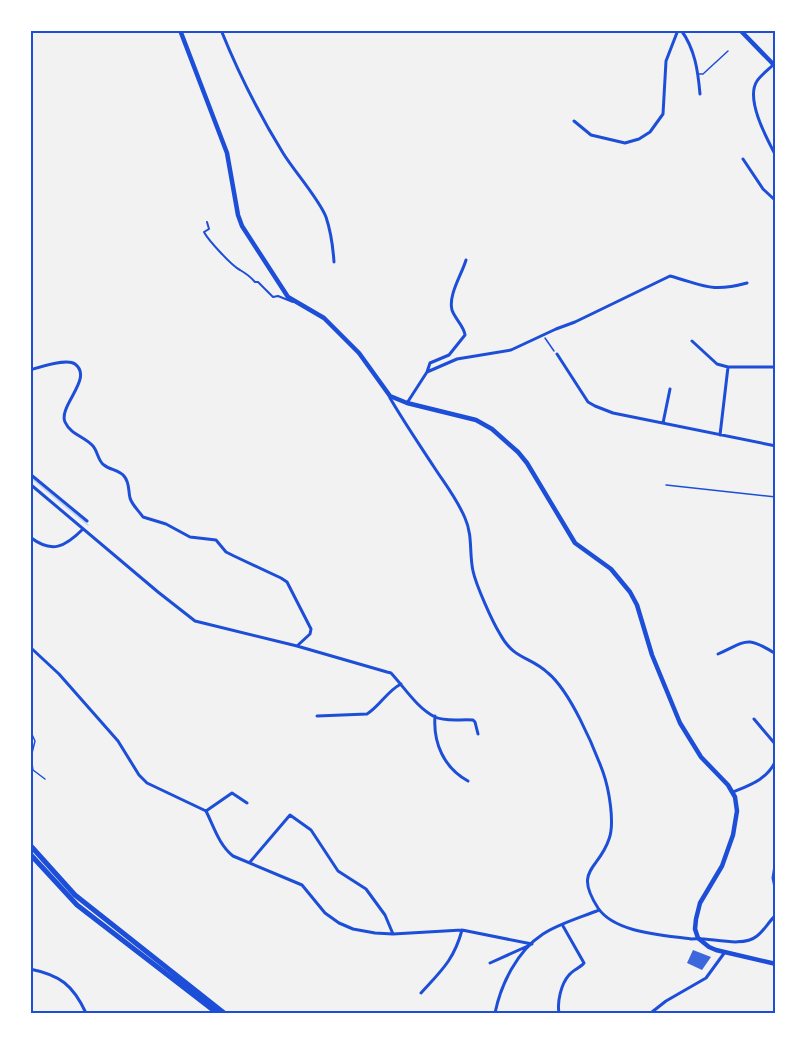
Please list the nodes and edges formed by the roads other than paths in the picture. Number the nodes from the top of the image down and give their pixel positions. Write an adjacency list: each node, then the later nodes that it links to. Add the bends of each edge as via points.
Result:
1 (180, 30): 17 (main road, via 227,153 242,226)
2 (220, 30): 15 (street, via 271,132 325,215)
3 (680, 30): 7 (street, via 689,40); 9 (street, via 666,61 663,114 650,132 639,140 625,142 591,135)
4 (740, 30): 6 (main road)
5 (728, 51): 7 (lane, via 703,74)
6 (775, 66): 10 (street, via 757,81 753,97)
7 (698, 74): 8 (street)
8 (700, 94)
9 (574, 121)
10 (776, 156)
11 (743, 159): 12 (street)
12 (776, 201)
13 (207, 222): 17 (street, via 209,229 204,232 208,239 230,261 273,297)
14 (466, 260): 23 (street, via 451,305 465,335 449,355 430,363)
15 (334, 262)
16 (747, 283): 23 (street, via 708,288 670,276 511,350 457,359)
17 (294, 302): 25 (main road, via 324,318 359,353)
18 (692, 340): 20 (street, via 717,364)
19 (557, 354): 27 (street, via 591,404)
20 (728, 367): 21 (street); 28 (street)
21 (776, 367)
22 (30, 370): 37 (street, via 67,362 78,368 80,380 65,407 67,425 94,447 103,464 123,474 130,499 143,517 190,537 216,540 226,552 287,582 311,629)
23 (427, 372): 26 (street)
24 (670, 388): 27 (street)
25 (390, 396): 26 (main road); 59 (street, via 465,517 474,576 500,634 514,652 543,668 558,683 603,772 611,831 587,879)
26 (407, 403): 51 (main road, via 476,420 523,457 575,543 611,569 630,592 680,723 701,757)
27 (663, 423): 28 (street)
28 (720, 435): 29 (street)
29 (776, 446)
30 (30, 474): 34 (street)
31 (30, 484): 35 (street)
32 (666, 485): 33 (lane)
33 (776, 497)
34 (87, 521)
35 (83, 530): 36 (street, via 70,542 54,547); 37 (street, via 195,621)
36 (30, 537)
37 (297, 646): 41 (street, via 387,672)
38 (30, 647): 53 (street, via 118,741 147,783)
39 (718, 654): 40 (street, via 752,641)
40 (776, 654)
41 (401, 684): 42 (street, via 366,714); 43 (street)
42 (317, 716)
43 (435, 716): 46 (street, via 472,720); 50 (street, via 435,740 440,750 451,769)
44 (754, 719): 47 (street)
45 (30, 730): 49 (lane, via 35,741 33,770)
46 (478, 734)
47 (776, 745)
48 (776, 760): 51 (street, via 760,780)
49 (45, 779)
50 (468, 781)
51 (732, 792): 64 (main road, via 737,812 733,835 700,903 695,928)
52 (247, 803): 53 (street, via 232,793)
53 (206, 811): 57 (street, via 225,850)
54 (30, 845): 74 (main road, via 75,895)
55 (30, 854): 73 (main road, via 77,905)
56 (776, 860): 58 (street)
57 (250, 862): 63 (street, via 302,885 325,914 339,923); 63 (street, via 290,815 311,830 338,871 366,890)
58 (776, 892)
59 (599, 910): 61 (street); 64 (street, via 614,923 630,929)
60 (776, 915): 64 (street, via 751,939)
61 (563, 926): 65 (street); 76 (street, via 584,963 569,976 560,994)
62 (462, 930): 63 (street); 65 (street); 70 (street, via 452,958)
63 (393, 934)
64 (698, 938): 66 (main road)
65 (531, 944): 67 (street); 75 (street, via 510,970)
66 (725, 952): 68 (main road); 71 (street, via 706,978)
67 (490, 963)
68 (776, 964)
69 (30, 969): 72 (street, via 64,981)
70 (421, 993)
71 (652, 1012)
72 (87, 1013)
73 (217, 1013)
74 (224, 1013)
75 (495, 1013)
76 (559, 1013)

